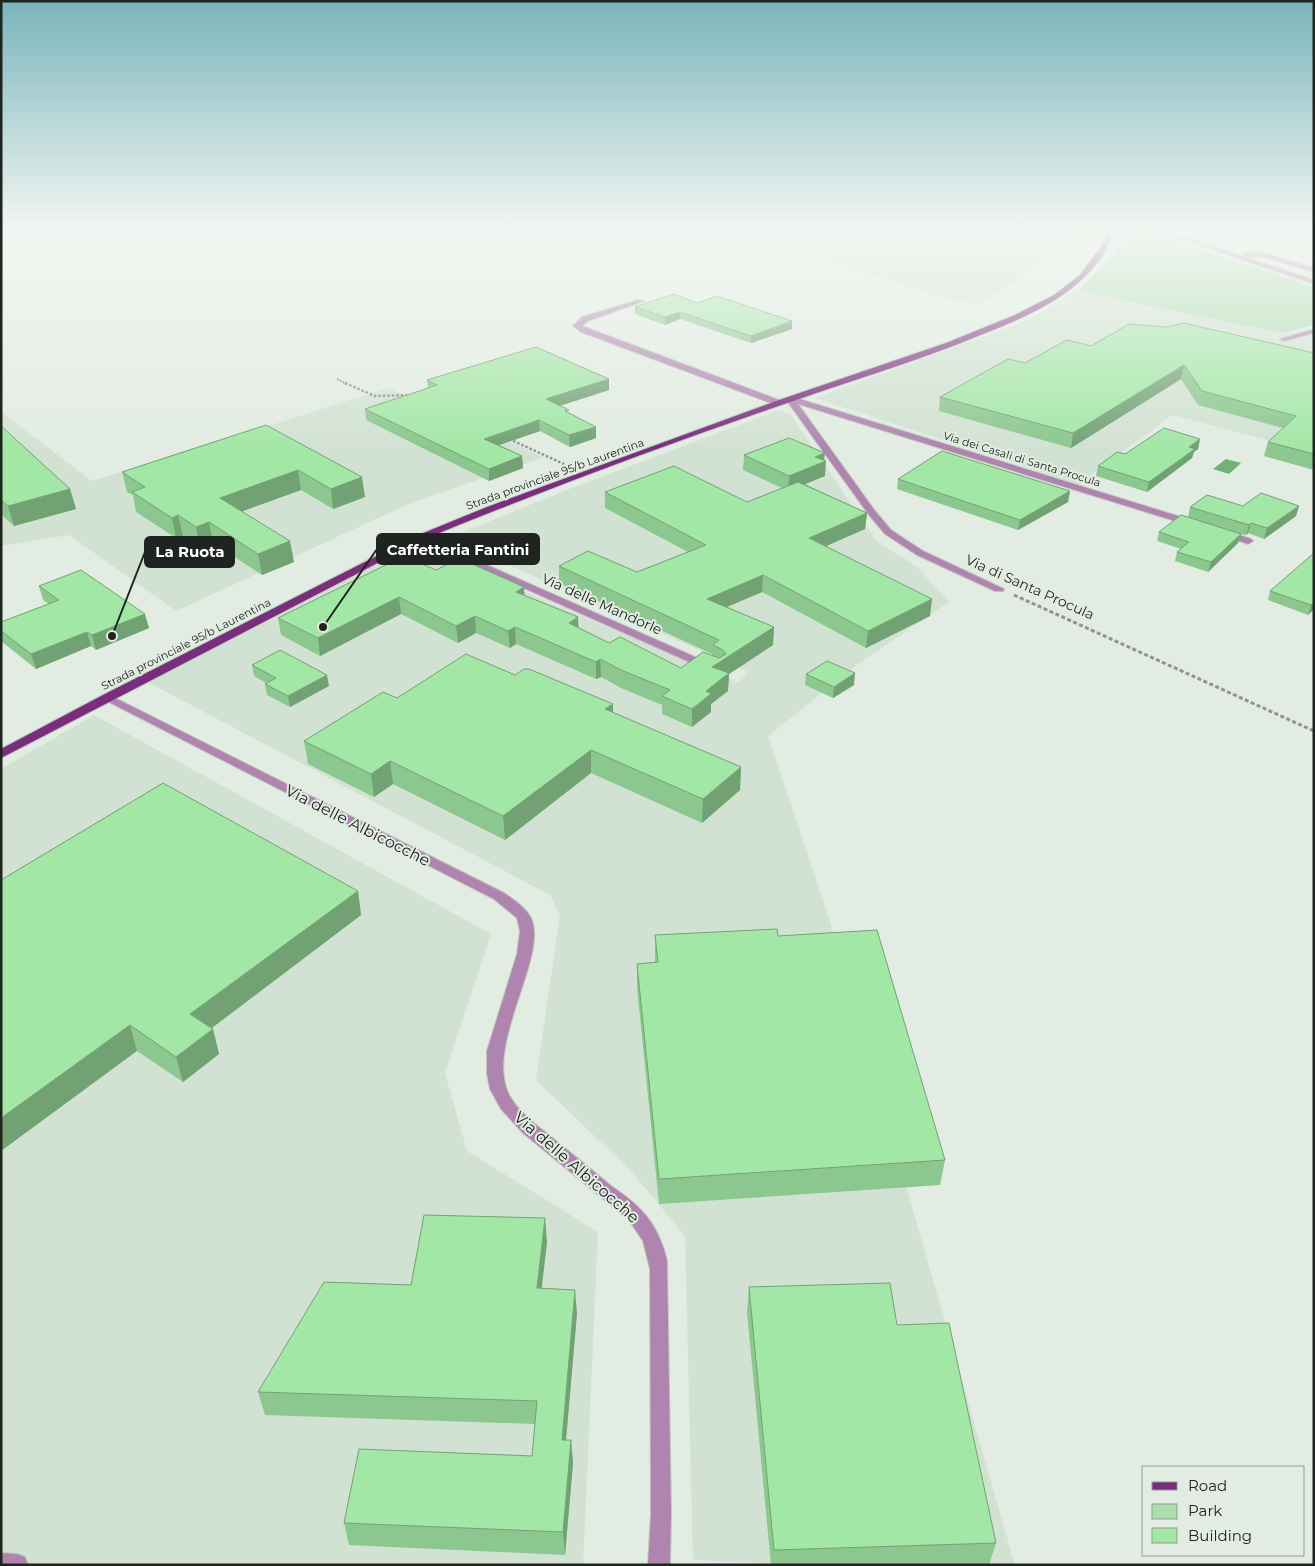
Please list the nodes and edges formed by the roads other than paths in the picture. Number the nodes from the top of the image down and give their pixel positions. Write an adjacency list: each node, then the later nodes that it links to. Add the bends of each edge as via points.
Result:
1 (634, 303): 6 (street, via 585,319 577,326)
2 (1045, 303): 5 (main road, Strada provinciale 95/b Laurentina, via 1002,325 949,345)
3 (1314, 331): 4 (street)
4 (1284, 339)
5 (790, 399): 6 (main road, Strada provinciale 95/b Laurentina); 7 (street, Via dei Casali di Santa Procula); 11 (street, Via di Santa Procula, via 888,532 920,553)
6 (779, 402): 9 (main road, Strada provinciale 95/b Laurentina)
7 (1200, 526)
8 (1220, 532): 10 (street)
9 (419, 538): 12 (street, Via delle Mandorle); 13 (main road, Strada provinciale 95/b Laurentina)
10 (1248, 541)
11 (1000, 589)
12 (718, 671)
13 (107, 697): 14 (main road, Strada provinciale 95/b Laurentina); 17 (street, Via delle Albicocche, via 499,896 525,920 524,954 495,1051 496,1080 501,1094 516,1115 635,1215 644,1225 655,1248 659,1278)
14 (1, 754)
15 (1, 1564): 16 (street)
16 (17, 1565)
17 (659, 1565)

